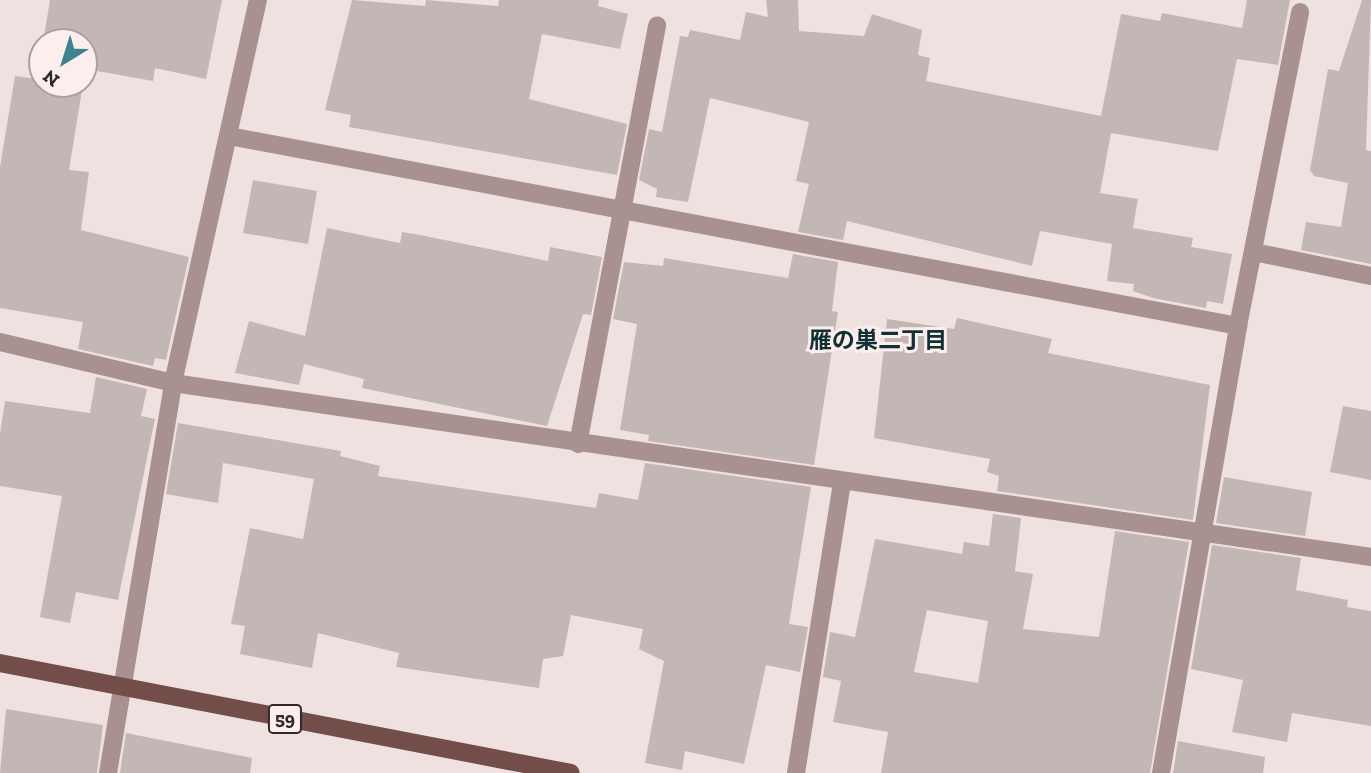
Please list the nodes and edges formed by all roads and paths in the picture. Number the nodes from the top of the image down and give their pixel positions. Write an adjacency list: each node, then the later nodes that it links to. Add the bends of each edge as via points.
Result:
1 (258, 0): 4 (street)
2 (1300, 12): 6 (street)
3 (657, 25): 5 (street)
4 (229, 136): 5 (street); 10 (street)
5 (622, 210): 8 (street); 11 (street)
6 (1254, 252): 7 (street); 8 (street)
7 (1371, 276)
8 (1238, 326): 13 (street)
9 (0, 342): 10 (street)
10 (173, 383): 11 (street); 16 (street)
11 (578, 444): 12 (street)
12 (842, 483): 13 (street); 19 (street)
13 (1202, 531): 14 (street); 20 (street)
14 (1371, 557)
15 (0, 663): 16 (main road, 59)
16 (122, 688): 17 (street); 18 (main road, 59)
17 (108, 773)
18 (570, 773)
19 (796, 773)
20 (1161, 773)

